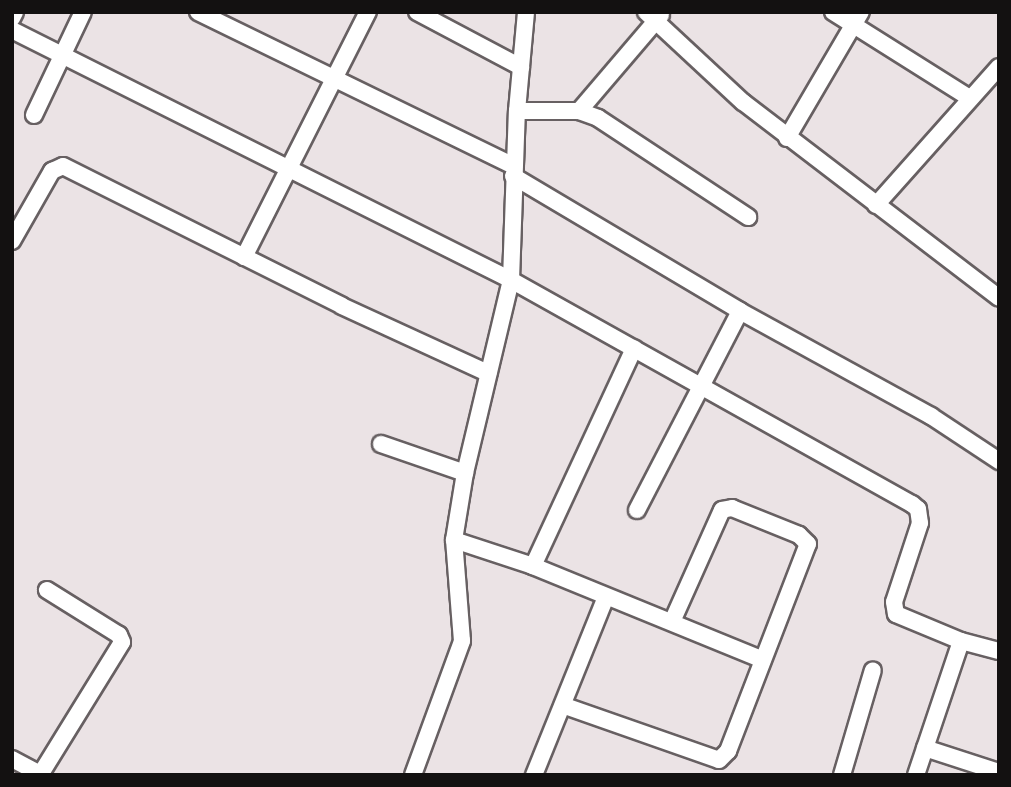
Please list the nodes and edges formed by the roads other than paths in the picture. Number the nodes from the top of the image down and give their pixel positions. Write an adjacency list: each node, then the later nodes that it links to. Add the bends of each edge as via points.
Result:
1 (15, 12): 9 (street)
2 (83, 12): 12 (street)
3 (198, 12): 15 (street)
4 (368, 12): 15 (street)
5 (417, 12): 13 (street)
6 (526, 12): 13 (street)
7 (832, 12): 10 (street)
8 (655, 15): 18 (street); 20 (street)
9 (12, 18)
10 (858, 19): 16 (street); 20 (street)
11 (12, 30): 12 (street)
12 (63, 57): 19 (street); 21 (street)
13 (522, 67): 17 (street)
14 (999, 67): 16 (street)
15 (333, 79): 21 (street); 22 (street)
16 (968, 97): 23 (street)
17 (517, 111): 18 (street); 22 (street)
18 (579, 111): 24 (street, via 622,133)
19 (34, 116)
20 (787, 138): 23 (street)
21 (287, 170): 26 (street); 27 (street)
22 (514, 171): 27 (street); 29 (street)
23 (876, 205): 28 (street)
24 (748, 217)
25 (12, 241): 26 (street, via 58,165)
26 (244, 257): 31 (street)
27 (511, 280): 30 (street); 31 (street)
28 (996, 291)
29 (740, 311): 32 (street); 34 (street, via 931,416)
30 (634, 348): 32 (street); 38 (street)
31 (488, 373): 35 (street)
32 (700, 386): 36 (street); 42 (street, via 918,509 920,523 895,611 901,619)
33 (382, 444): 35 (street)
34 (999, 461)
35 (465, 473): 37 (street)
36 (637, 510)
37 (454, 540): 38 (street); 51 (street, via 462,641)
38 (533, 566): 40 (street)
39 (47, 590): 50 (street, via 119,635 122,642)
40 (606, 597): 41 (street); 46 (street)
41 (671, 622): 44 (street); 44 (street, via 719,514 732,508 799,535 808,544)
42 (961, 641): 43 (street); 47 (street)
43 (999, 651)
44 (764, 660): 46 (street, via 728,751 719,760)
45 (873, 670): 53 (street)
46 (565, 706): 52 (street)
47 (925, 748): 49 (street); 54 (street)
48 (12, 759): 50 (street)
49 (999, 772)
50 (40, 774)
51 (413, 775)
52 (534, 775)
53 (842, 775)
54 (916, 775)

